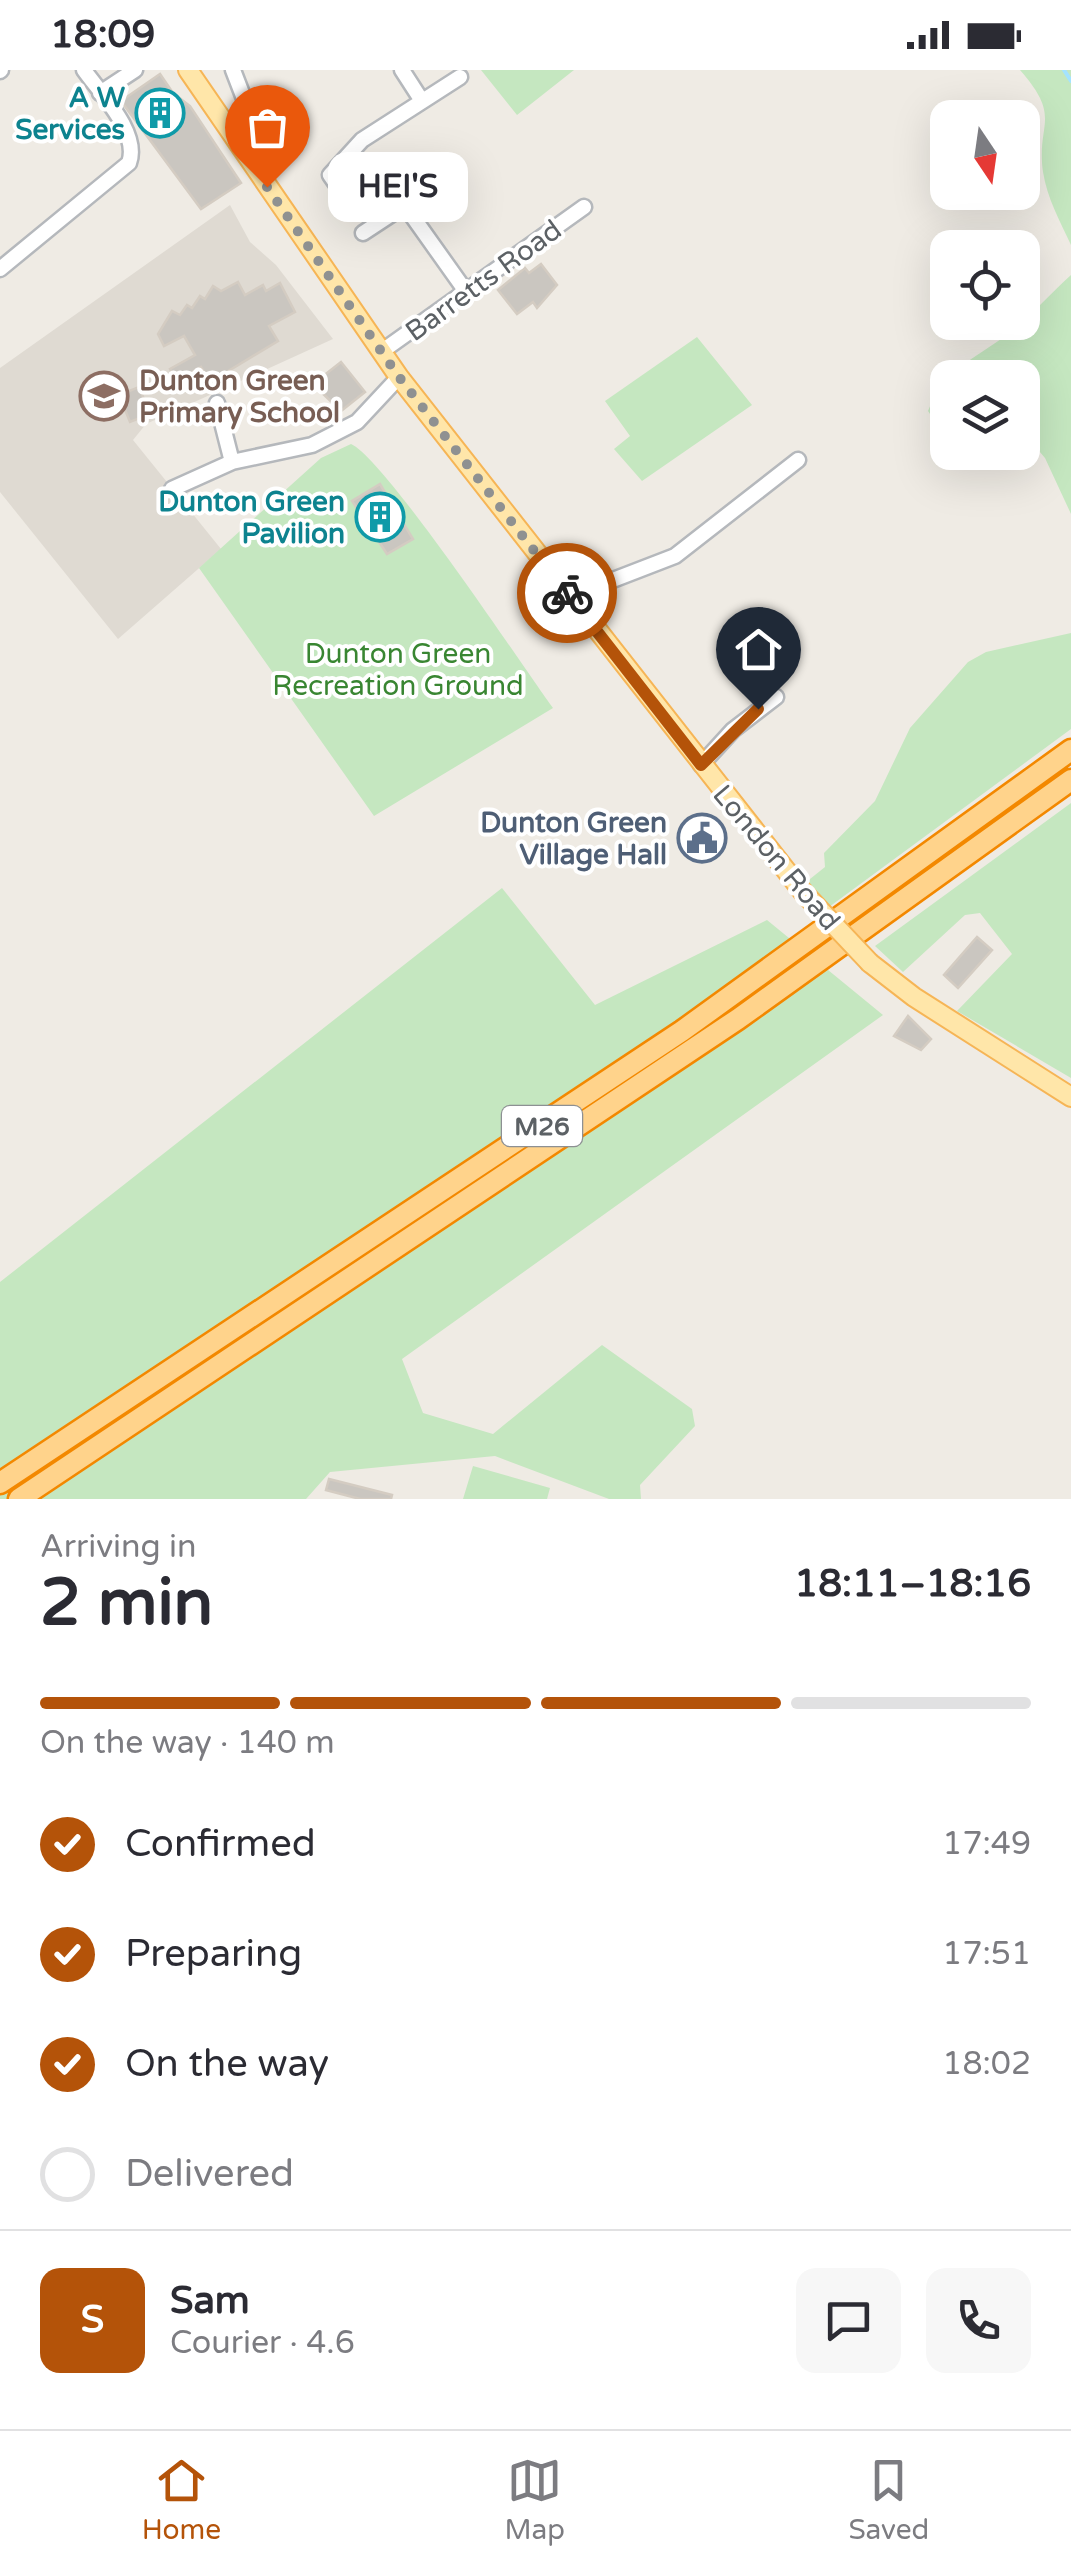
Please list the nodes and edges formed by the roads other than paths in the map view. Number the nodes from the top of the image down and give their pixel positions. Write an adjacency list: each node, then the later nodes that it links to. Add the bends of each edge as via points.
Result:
1 (84, 70): 8 (street)
2 (135, 70): 8 (street)
3 (188, 70): 15 (main road, London Road)
4 (233, 70): 7 (street, via 245,102)
5 (402, 70): 9 (street)
6 (460, 77): 9 (street)
7 (257, 89)
8 (100, 93): 13 (street, via 130,138 129,163)
9 (422, 101): 10 (street, via 362,140 330,175)
10 (348, 201)
11 (584, 207): 14 (street, Barretts Road)
12 (363, 233): 14 (street, via 408,210)
13 (0, 269)
14 (467, 293): 15 (street, Barretts Road)
15 (382, 352): 16 (main road, London Road)
16 (399, 377): 19 (street, via 357,422 312,445); 21 (main road, London Road)
17 (217, 403): 19 (street)
18 (798, 460): 21 (street, via 675,556 605,582)
19 (232, 462): 20 (street)
20 (172, 489)
21 (576, 603): 24 (main road, London Road)
22 (776, 698): 24 (street)
23 (1071, 750): 27 (highway, M26, via 682,1031)
24 (701, 765): 26 (main road, London Road, bridge, via 870,963)
25 (1071, 780): 28 (highway, M26, via 738,1019)
26 (1071, 1098)
27 (0, 1483)
28 (19, 1499)

